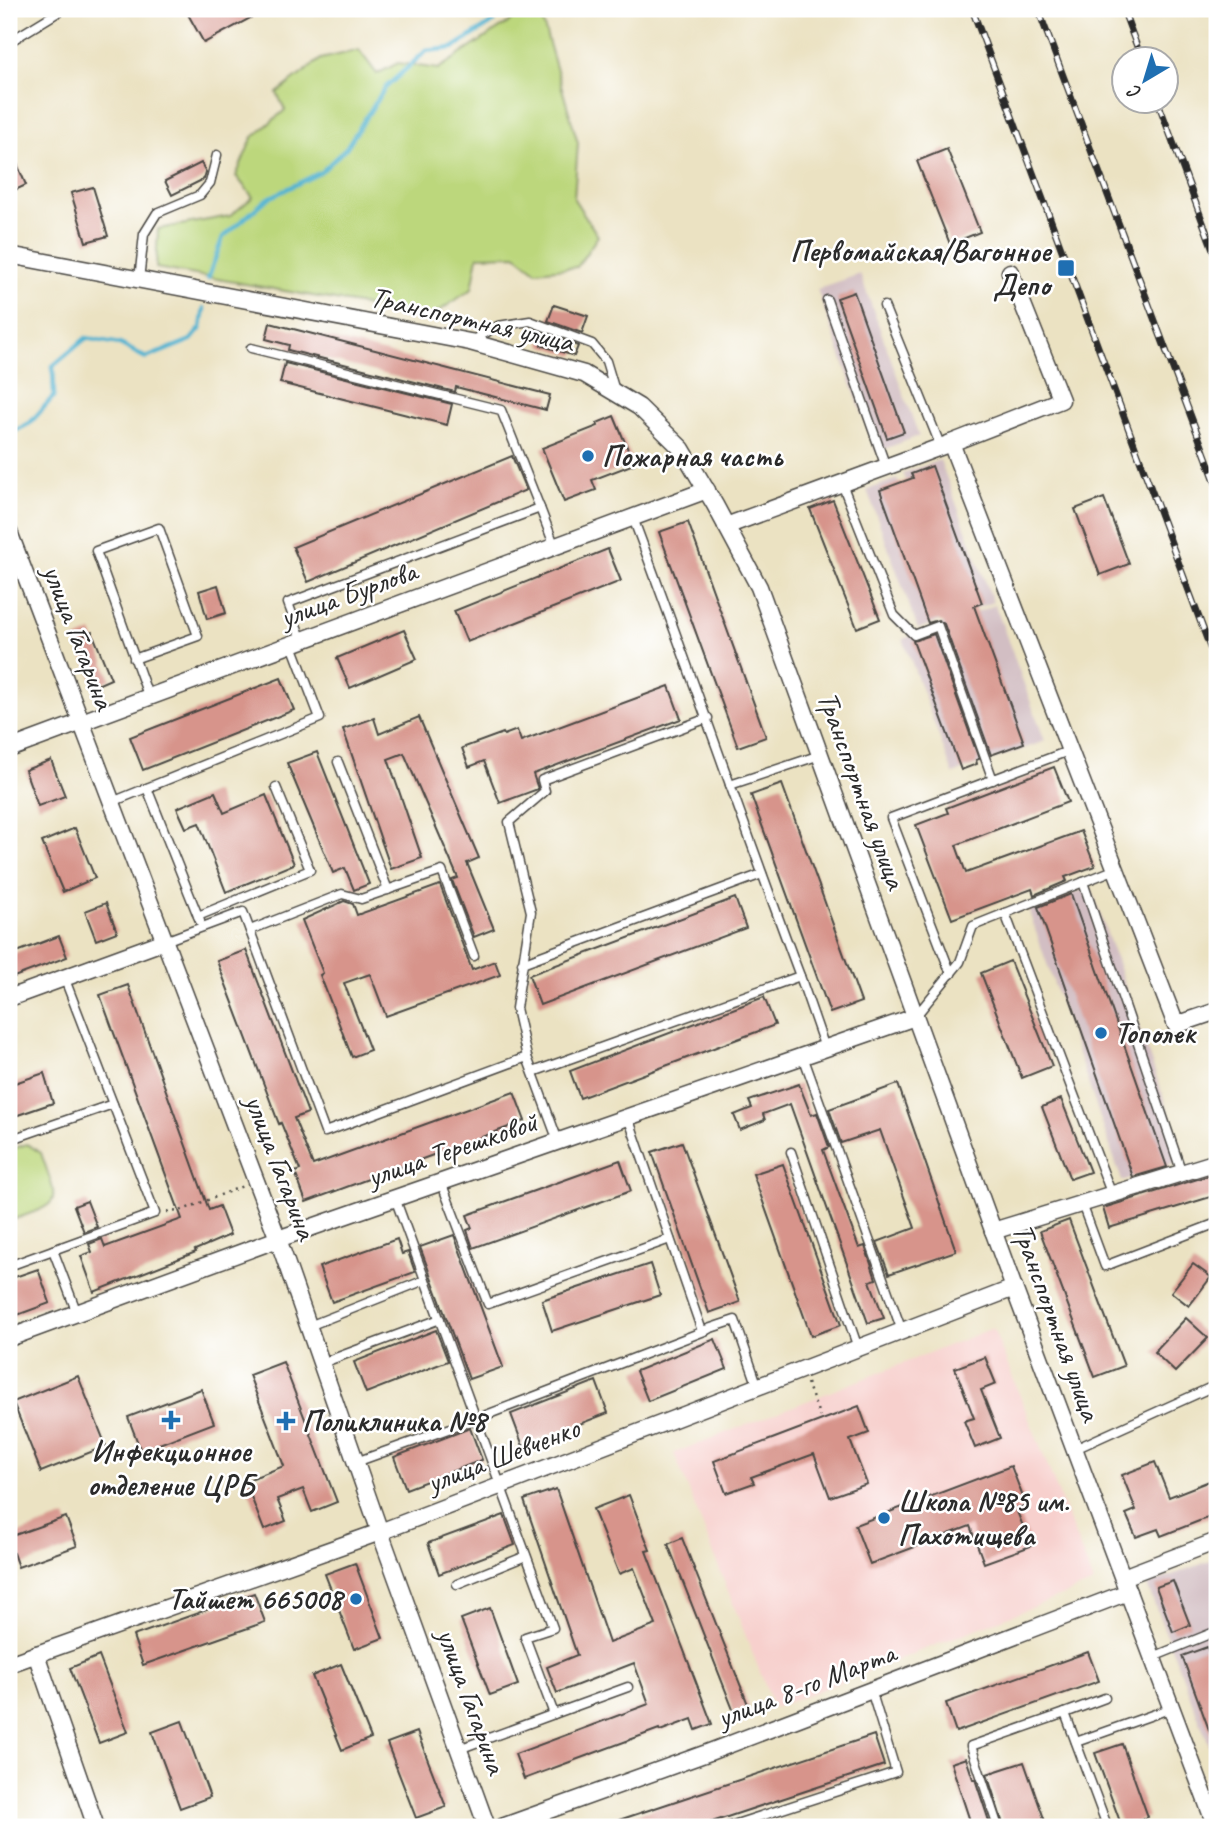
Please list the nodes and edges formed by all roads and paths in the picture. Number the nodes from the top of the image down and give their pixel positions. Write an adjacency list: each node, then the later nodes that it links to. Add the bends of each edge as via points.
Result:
1 (63, 9): 2 (lane)
2 (9, 42)
3 (217, 155): 6 (lane, via 210,183 200,195 157,213 144,234)
4 (9, 255): 6 (street, Транспортная улица)
5 (1010, 272): 12 (street, via 1060,400)
6 (139, 280): 9 (street, Транспортная улица)
7 (827, 300): 13 (lane)
8 (884, 306): 12 (lane)
9 (470, 342): 11 (street, Транспортная улица, via 584,374); 11 (lane, via 498,327 530,321 592,344 606,361)
10 (251, 348): 16 (lane, via 501,410)
11 (615, 391): 15 (street, Транспортная улица, via 639,407 682,449)
12 (946, 445): 13 (street); 27 (street)
13 (886, 467): 14 (street)
14 (845, 482): 18 (street); 30 (lane, via 894,615 914,635 937,626)
15 (707, 490): 17 (street, улица Бурлова); 18 (street, Транспортная улица)
16 (540, 508): 20 (lane); 21 (lane, via 288,603)
17 (633, 518): 20 (street, улица Бурлова); 24 (lane)
18 (726, 526): 28 (street, Транспортная улица, via 759,587)
19 (9, 532): 25 (street, улица Гагарина)
20 (555, 547): 21 (street, улица Бурлова)
21 (297, 643): 23 (street, улица Бурлова); 33 (lane, via 320,718)
22 (134, 659): 22 (lane, via 96,551 159,528 198,636); 23 (lane)
23 (149, 698): 25 (street, улица Бурлова)
24 (708, 718): 31 (lane); 45 (lane, via 541,780 545,791 509,822 531,912)
25 (82, 723): 26 (street, улица Бурлова); 34 (street, улица Гагарина)
26 (9, 749)
27 (1071, 750): 30 (lane); 35 (street)
28 (820, 755): 31 (lane); 51 (street, Транспортная улица)
29 (338, 762): 38 (lane)
30 (993, 780): 46 (lane, via 891,818)
31 (730, 785): 36 (lane)
32 (276, 787): 40 (lane, via 310,870)
33 (147, 788): 34 (lane); 40 (lane)
34 (112, 802): 43 (street, улица Гагарина)
35 (1117, 869): 37 (lane); 50 (street, via 1175,1025)
36 (762, 874): 45 (lane); 47 (lane)
37 (1083, 882): 39 (lane); 64 (lane)
38 (388, 890): 42 (lane, via 361,900 342,894); 44 (lane, via 442,871)
39 (1005, 913): 46 (lane, via 973,926); 67 (lane)
40 (198, 916): 41 (lane)
41 (202, 927): 42 (lane, via 243,912); 43 (lane)
42 (250, 930): 55 (lane, via 325,1132)
43 (165, 941): 48 (street); 73 (street, улица Гагарина)
44 (474, 956)
45 (522, 963): 55 (lane, via 516,1007)
46 (951, 974): 51 (lane)
47 (800, 976): 52 (lane); 57 (lane)
48 (64, 977): 49 (street); 58 (lane)
49 (9, 998)
50 (1217, 1011)
51 (915, 1017): 52 (street, улица Терешковой); 72 (street, Транспортная улица)
52 (825, 1048): 54 (street, улица Терешковой)
53 (9, 1051): 56 (path)
54 (803, 1056): 59 (street, улица Терешковой); 83 (lane)
55 (527, 1057): 57 (lane)
56 (9, 1058)
57 (533, 1072): 61 (lane)
58 (113, 1104): 60 (lane); 70 (lane)
59 (628, 1117): 61 (street, улица Терешковой); 74 (lane)
60 (9, 1140)
61 (558, 1141): 65 (street, улица Терешковой)
62 (791, 1152): 85 (lane)
63 (1217, 1162): 64 (street)
64 (1182, 1173): 67 (street)
65 (441, 1182): 68 (street, улица Терешковой); 74 (lane, via 488,1304)
66 (224, 1194): 70 (path, via 180,1211)
67 (1112, 1195): 69 (street)
68 (395, 1198): 73 (street, улица Терешковой); 77 (lane)
69 (1082, 1204): 71 (lane, via 1105,1266); 72 (street)
70 (155, 1213): 75 (lane)
71 (1217, 1223)
72 (993, 1231): 78 (street, Транспортная улица)
73 (278, 1239): 79 (street, улица Терешковой); 81 (street, улица Гагарина)
74 (670, 1239): 82 (lane, via 702,1331)
75 (53, 1250): 76 (lane); 79 (lane)
76 (9, 1266)
77 (425, 1280): 80 (lane); 81 (lane)
78 (1014, 1289): 83 (street, улица Шевченко); 92 (street, Транспортная улица)
79 (78, 1313): 84 (street, улица Терешковой)
80 (440, 1319): 86 (lane); 91 (lane)
81 (309, 1326): 86 (street, улица Гагарина)
82 (707, 1330): 89 (lane, via 735,1320); 91 (lane)
83 (902, 1332): 85 (street, улица Шевченко)
84 (9, 1338)
85 (858, 1348): 87 (street, улица Шевченко)
86 (321, 1363): 93 (street, улица Гагарина)
87 (802, 1370): 89 (street, улица Шевченко); 90 (path)
88 (1217, 1378): 92 (lane, via 1214,1386)
89 (758, 1387): 94 (street, улица Шевченко)
90 (820, 1417)
91 (476, 1419): 93 (lane); 94 (lane)
92 (1075, 1449): 99 (street, Транспортная улица)
93 (356, 1462): 95 (street, улица Гагарина)
94 (500, 1485): 95 (street, улица Шевченко); 97 (lane)
95 (380, 1532): 101 (street, улица Шевченко); 111 (street, улица Гагарина)
96 (1217, 1541): 99 (street, улица 8-го Марта)
97 (526, 1556): 98 (lane); 109 (lane, via 552,1628 526,1637)
98 (457, 1584)
99 (1126, 1585): 102 (street, Транспортная улица); 105 (street, улица 8-го Марта)
100 (1217, 1631): 102 (lane)
101 (36, 1654): 103 (street, улица Шевченко); 113 (street)
102 (1153, 1657): 107 (street, Транспортная улица)
103 (9, 1664)
104 (628, 1687): 109 (lane)
105 (871, 1690): 112 (street, улица 8-го Марта); 116 (lane, via 896,1772)
106 (1105, 1698): 108 (lane)
107 (1172, 1709): 110 (lane); 119 (street, Транспортная улица)
108 (1065, 1713): 110 (lane); 117 (lane, via 971,1745)
109 (554, 1714): 111 (lane)
110 (1076, 1742): 118 (lane, via 1106,1823)
111 (459, 1749): 114 (street, улица Гагарина)
112 (531, 1822): 115 (street, улица 8-го Марта)
113 (96, 1827)
114 (487, 1827)
115 (502, 1827)
116 (727, 1827)
117 (998, 1827)
118 (1093, 1827)
119 (1216, 1827)

